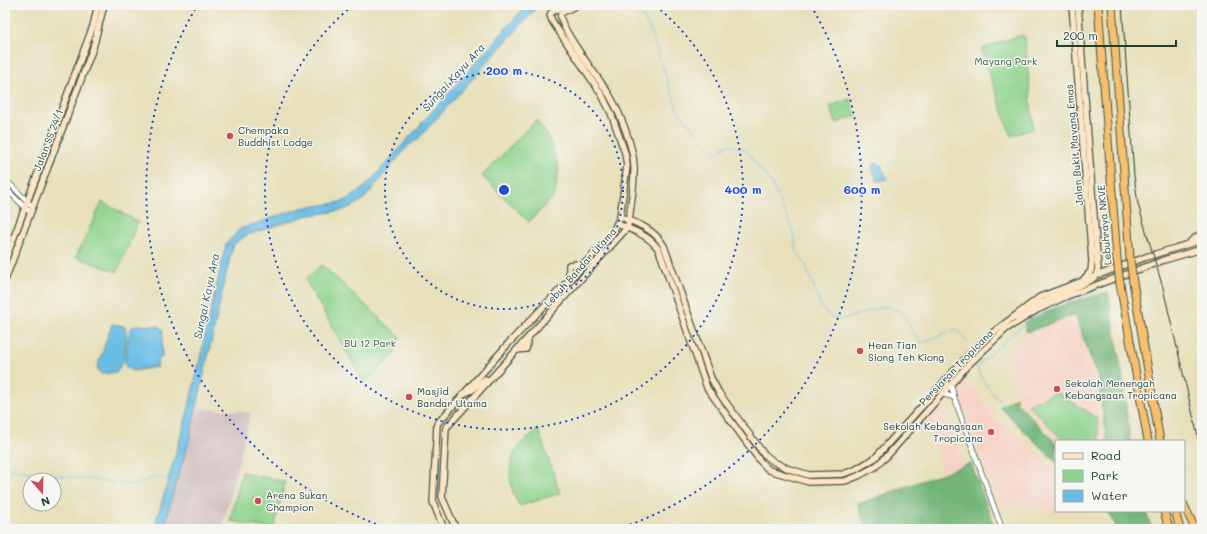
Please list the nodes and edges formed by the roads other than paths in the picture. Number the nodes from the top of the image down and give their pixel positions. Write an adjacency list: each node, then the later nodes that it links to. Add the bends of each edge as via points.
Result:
1 (98, 5): 11 (main road, Jalan SS 24/1, via 93,26)
2 (104, 5): 13 (main road, Jalan SS 24/1, via 93,48)
3 (564, 5): 14 (main road, Lebuh Bandar Utama, via 552,12 552,21 602,95 625,153 627,166)
4 (577, 5): 15 (main road, Lebuh Bandar Utama, via 561,13 561,19 610,96 633,154)
5 (1072, 5): 29 (main road, Jalan Bukit Mayang Emas, via 1092,261 1091,271)
6 (1078, 5): 24 (main road, Jalan Bukit Mayang Emas)
7 (1098, 5): 41 (highway, Lebuhraya NKVE, bridge, via 1117,259)
8 (1112, 5): 42 (highway, bridge, via 1130,258)
9 (5, 179): 11 (street)
10 (5, 188): 12 (street)
11 (27, 202): 12 (main road, Jalan SS 24/1); 13 (street)
12 (25, 208): 13 (street); 22 (main road, Jalan SS 24/1)
13 (32, 210): 28 (main road, Jalan SS 24/1)
14 (620, 217): 15 (main road, Persiaran Tropicana); 16 (main road, Lebuh Bandar Utama)
15 (629, 220): 17 (main road, Lebuh Bandar Utama); 43 (main road, Persiaran Tropicana, via 659,237 711,378 763,453)
16 (618, 224): 17 (main road, Persiaran Tropicana); 23 (main road, Lebuh Bandar Utama, via 611,236)
17 (627, 228): 32 (main road, Lebuh Bandar Utama); 45 (main road, Persiaran Tropicana, via 644,235 659,250 707,388)
18 (1202, 233): 20 (main road)
19 (1202, 240): 20 (main road, Persiaran Tropicana)
20 (1190, 243): 25 (main road, Persiaran Tropicana)
21 (1202, 248): 31 (main road, Persiaran Tropicana, via 1051,302)
22 (5, 261)
23 (584, 263): 27 (main road, Lebuh Bandar Utama); 27 (main road, via 569,265)
24 (1098, 264): 25 (main road); 26 (main road, Jalan Bukit Mayang Emas)
25 (1107, 271): 26 (main road, Persiaran Tropicana)
26 (1096, 276): 29 (main road, Persiaran Tropicana); 31 (main road, via 1086,284 1036,305)
27 (569, 279): 30 (main road, Lebuh Bandar Utama)
28 (5, 280)
29 (1083, 280): 44 (main road, Persiaran Tropicana, via 1040,297 991,334 875,458 843,474 819,476)
30 (522, 329): 33 (main road, Lebuh Bandar Utama); 34 (main road)
31 (1006, 329): 37 (main road, Persiaran Tropicana)
32 (529, 336): 34 (main road, Lebuh Bandar Utama); 35 (main road, via 526,349)
33 (508, 344): 34 (main road); 38 (main road, Lebuh Bandar Utama)
34 (521, 344): 35 (main road, Lebuh Bandar Utama)
35 (515, 351): 36 (main road, Lebuh Bandar Utama)
36 (493, 376): 38 (main road, via 486,378 467,394); 51 (main road, Lebuh Bandar Utama, via 446,428 442,497)
37 (951, 384): 39 (main road, Persiaran Tropicana); 40 (street)
38 (463, 393): 50 (main road, Lebuh Bandar Utama, via 440,419 436,430 433,502)
39 (942, 394): 40 (street); 46 (main road, Persiaran Tropicana, via 888,455 875,467 858,476 845,481 819,482)
40 (954, 397): 52 (street)
41 (1148, 440)
42 (1160, 440)
43 (774, 462): 44 (main road, Persiaran Tropicana); 45 (main road, via 773,468)
44 (784, 467): 46 (main road, via 781,470)
45 (769, 470): 46 (main road, Persiaran Tropicana)
46 (782, 475)
47 (1185, 508): 55 (highway)
48 (1164, 512): 53 (highway)
49 (1175, 512): 54 (highway)
50 (444, 529)
51 (456, 529)
52 (1002, 529)
53 (1169, 529)
54 (1180, 529)
55 (1195, 529)

